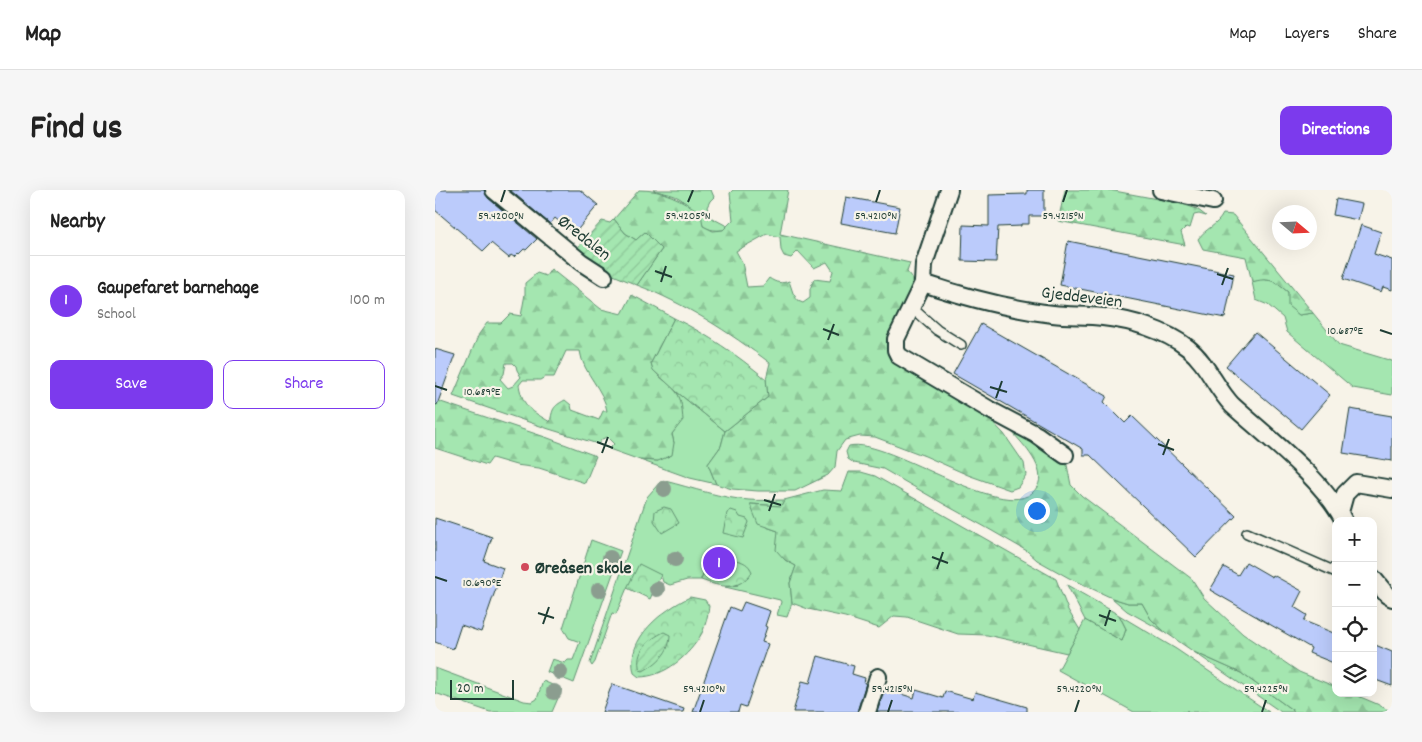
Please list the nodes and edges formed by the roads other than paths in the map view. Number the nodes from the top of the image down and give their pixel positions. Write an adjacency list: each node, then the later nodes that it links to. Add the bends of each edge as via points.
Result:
1 (494, 190): 5 (street, Øredalen, via 581,262)
2 (949, 190): 6 (street, via 925,264)
3 (1161, 190): 4 (street)
4 (1213, 201)
5 (604, 277)
6 (923, 283): 7 (street); 11 (street, Gjeddeveien, via 1006,306 1054,314 1103,317 1137,324 1163,334 1200,359 1222,395 1295,462 1328,496)
7 (912, 308): 8 (lane); 9 (street, via 896,339 899,356 1037,435)
8 (961, 345)
9 (1065, 455)
10 (1392, 489): 11 (street, Gjeddeveien, via 1356,483 1345,494)
11 (1342, 517)
12 (1247, 533): 13 (lane)
13 (1332, 570)
14 (1377, 583): 15 (street)
15 (1392, 598)
16 (878, 677): 17 (street)
17 (867, 712)

